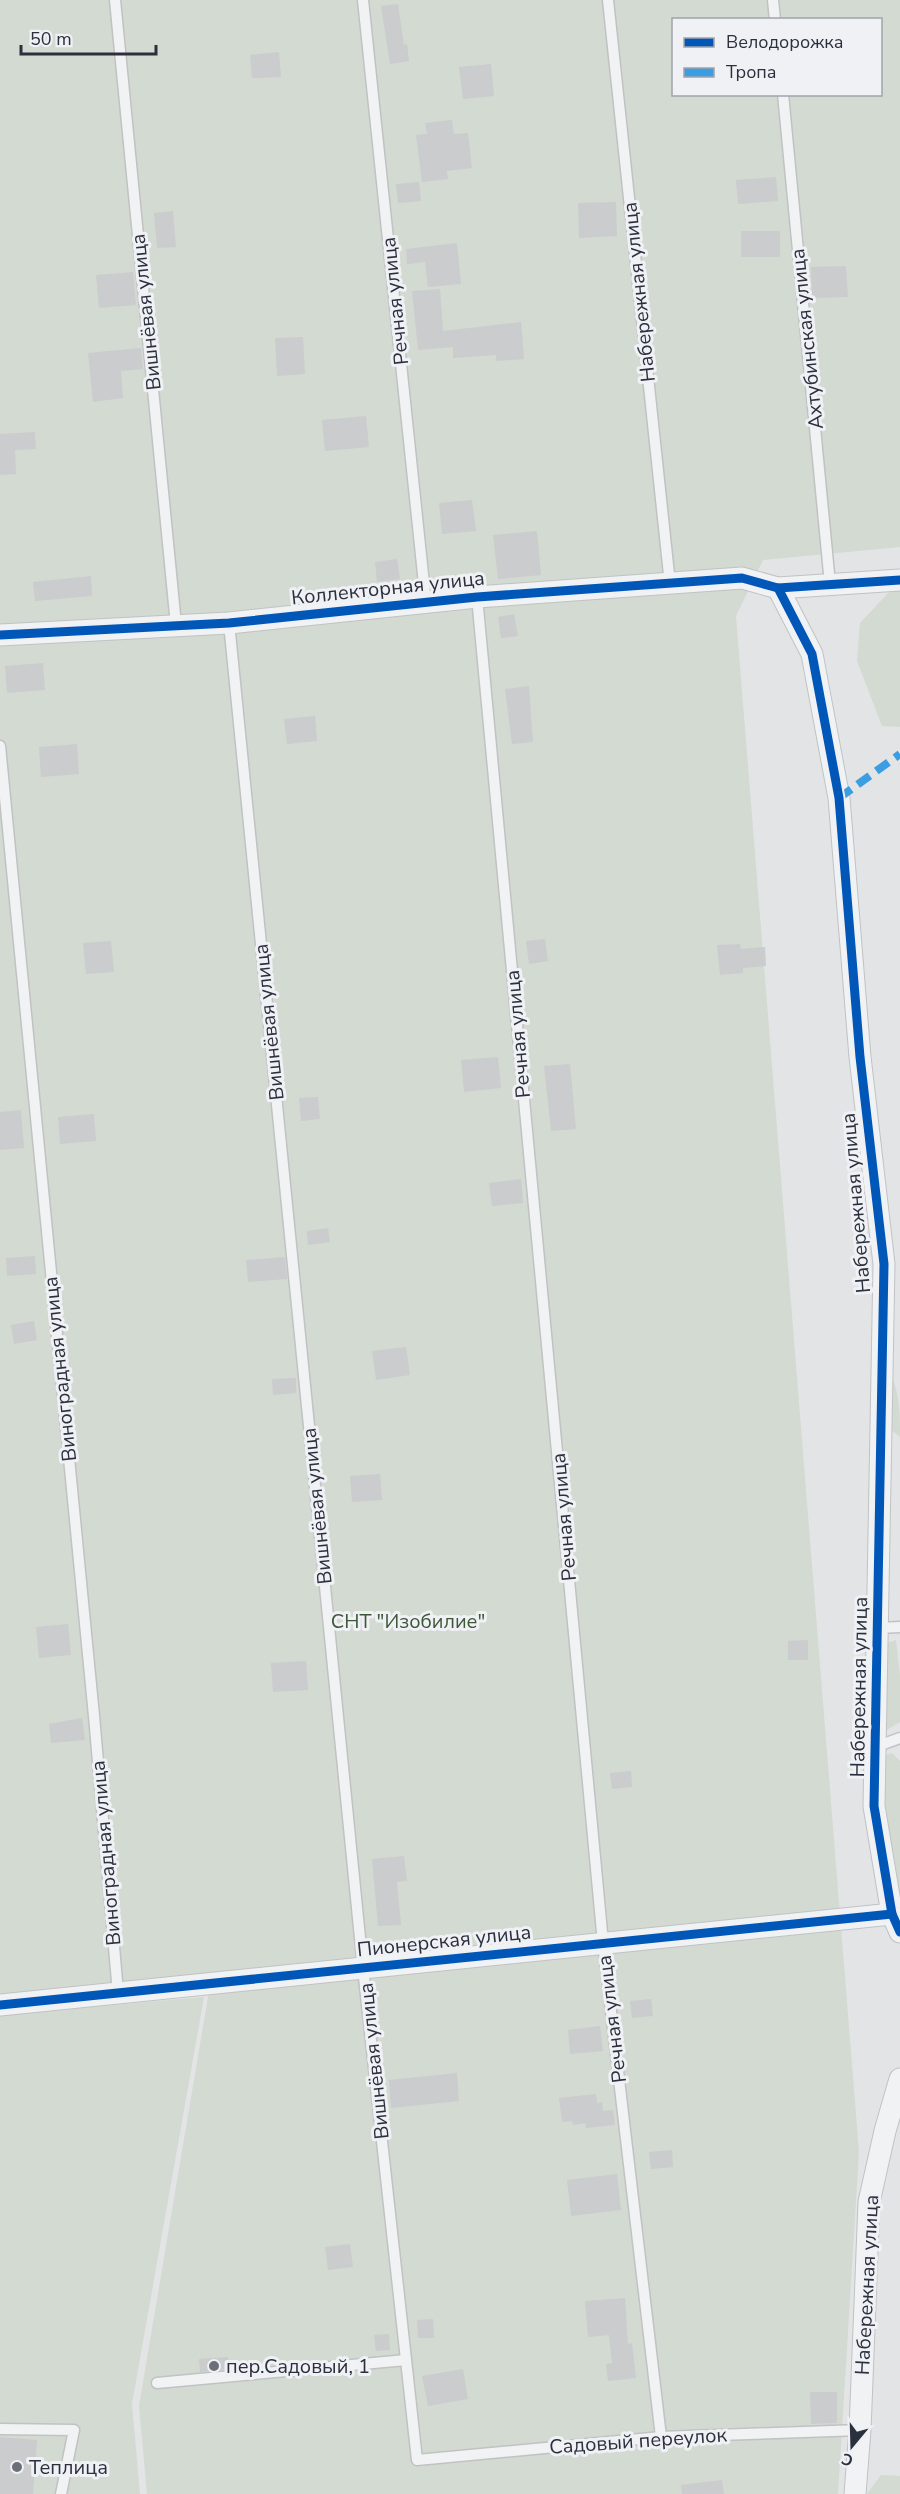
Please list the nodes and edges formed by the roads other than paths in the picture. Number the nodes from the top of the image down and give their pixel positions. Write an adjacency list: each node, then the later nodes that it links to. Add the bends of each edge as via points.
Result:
1 (116, 0): 14 (lane, Вишнёвая улица)
2 (363, 0): 12 (lane, Речная улица)
3 (608, 0): 8 (lane, Набережная улица)
4 (773, 0): 5 (lane)
5 (775, 18)
6 (783, 96): 9 (lane, Ахтубинская улица)
7 (900, 580): 9 (street, Коллекторная улица)
8 (670, 584): 10 (street, Коллекторная улица, via 742,578); 11 (street, Коллекторная улица)
9 (830, 584): 10 (street, Коллекторная улица)
10 (778, 588): 17 (street, Набережная улица, via 812,654 839,798 860,1057 884,1263)
11 (477, 597): 12 (street, Коллекторная улица); 22 (lane, Речная улица)
12 (426, 603): 13 (street, Коллекторная улица)
13 (229, 623): 14 (street, Коллекторная улица); 23 (lane, Вишнёвая улица)
14 (176, 625): 15 (street, Коллекторная улица)
15 (0, 635)
16 (0, 746): 24 (lane, Виноградная улица)
17 (878, 1628): 18 (lane); 20 (street, Набережная улица)
18 (900, 1628)
19 (900, 1738): 20 (lane)
20 (875, 1748): 21 (street, Набережная улица, via 874,1806)
21 (896, 1923): 22 (street, Пионерская улица)
22 (603, 1943): 23 (street, Пионерская улица); 31 (lane, Речная улица)
23 (363, 1968): 24 (street, Пионерская улица); 27 (lane, Вишнёвая улица)
24 (118, 1993): 25 (street, Пионерская улица)
25 (0, 2005)
26 (900, 2079): 30 (street, Набережная улица, via 869,2202)
27 (406, 2360): 28 (lane); 32 (lane, Вишнёвая улица)
28 (157, 2383)
29 (0, 2428): 33 (lane, via 74,2430)
30 (860, 2430): 31 (lane, Садовый переулок); 34 (street, Набережная улица)
31 (661, 2437): 32 (lane, Садовый переулок)
32 (417, 2460)
33 (61, 2494)
34 (855, 2494)

